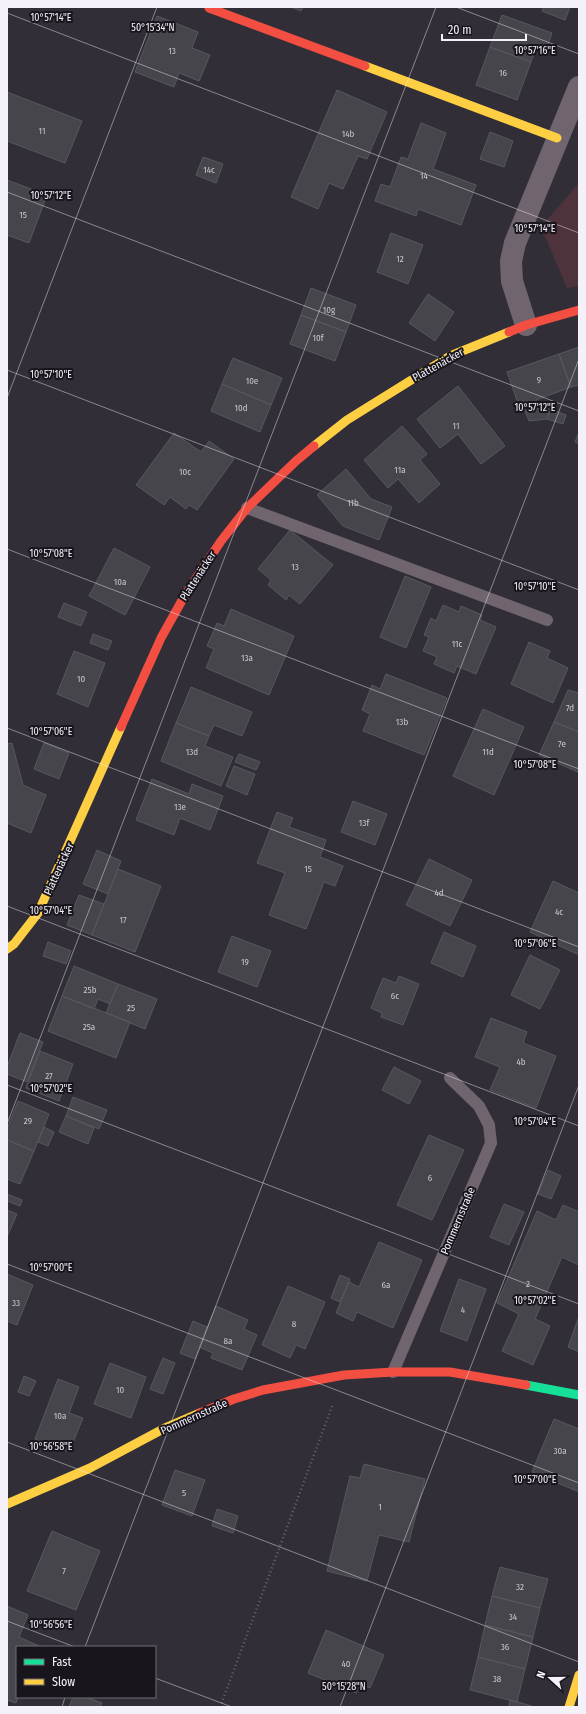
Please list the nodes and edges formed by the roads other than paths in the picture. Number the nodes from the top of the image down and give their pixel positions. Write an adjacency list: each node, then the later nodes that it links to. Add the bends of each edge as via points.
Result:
1 (209, 8): 3 (street)
2 (579, 87): 3 (street)
3 (557, 138): 5 (street, via 515,243 511,261 512,281)
4 (579, 310): 5 (street, Plattenäcker)
5 (526, 325): 6 (street, Plattenäcker, via 450,356 347,420 296,461)
6 (247, 508): 7 (lane); 8 (street, Plattenäcker, via 220,541 161,638 38,913 14,944)
7 (547, 620)
8 (7, 949)
9 (450, 1078): 10 (lane, Pommernstraße, via 479,1106 489,1125 491,1143)
10 (393, 1372): 11 (street, Pommernstraße, via 450,1372); 12 (street, Pommernstraße, via 344,1375 263,1390 234,1399 165,1428 90,1468)
11 (579, 1395)
12 (7, 1504)
13 (579, 1676): 14 (street)
14 (569, 1707)

